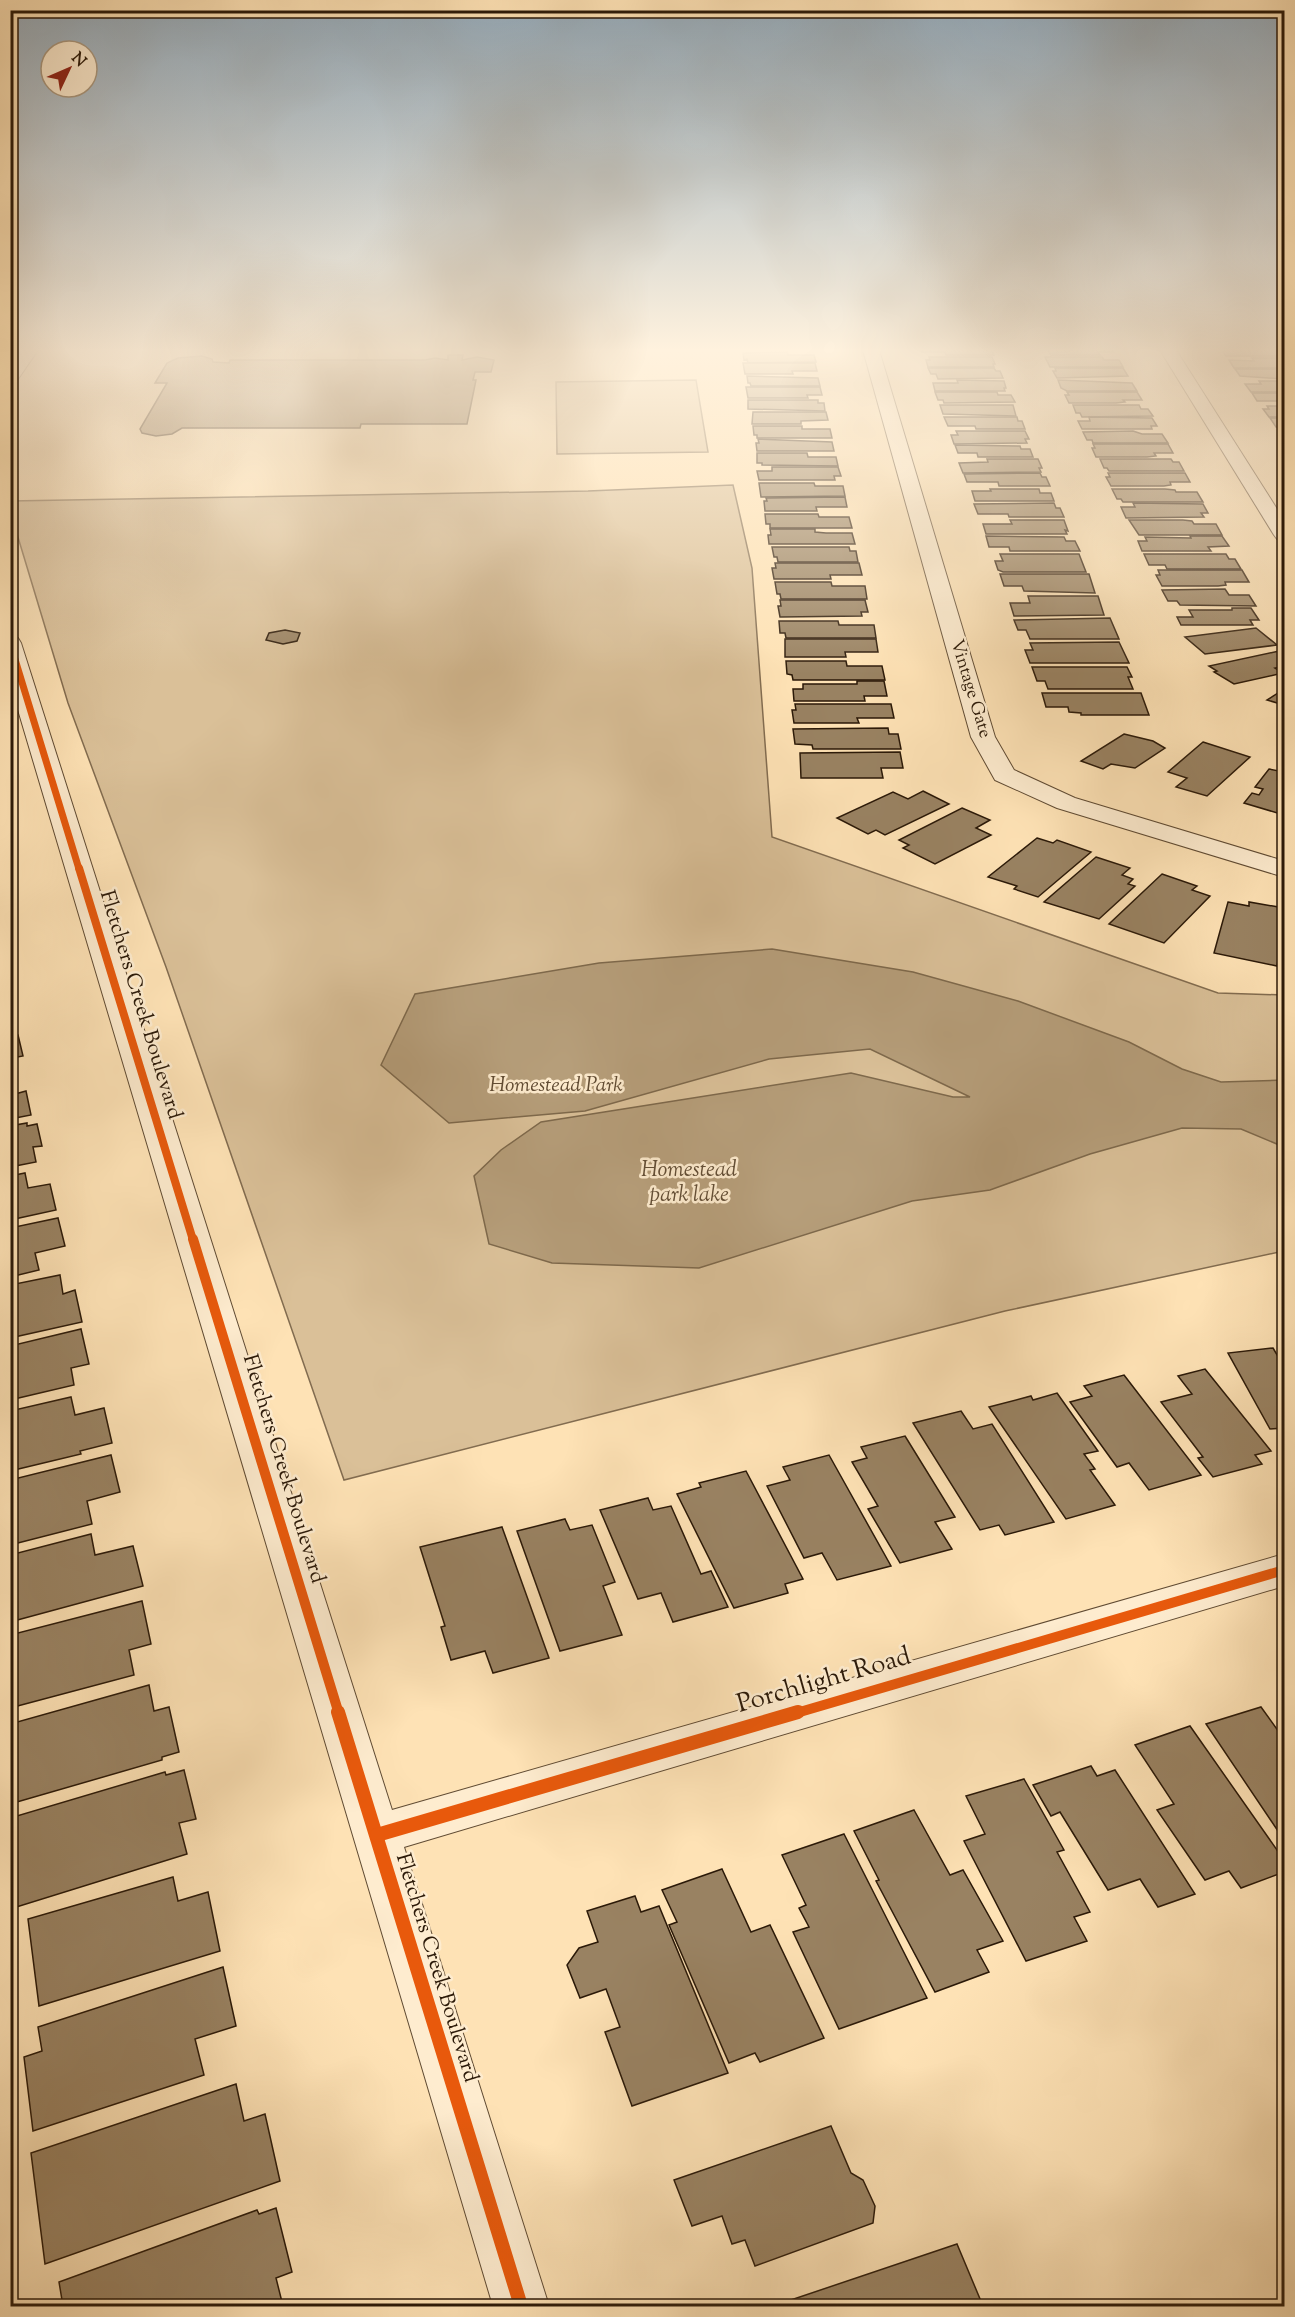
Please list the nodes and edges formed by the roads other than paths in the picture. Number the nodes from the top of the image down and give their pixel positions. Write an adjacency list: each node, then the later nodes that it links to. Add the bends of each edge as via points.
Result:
1 (902, 458): 6 (street, Vintage Gate, via 983,737 1004,776 1066,803)
2 (1236, 458): 3 (street)
3 (1284, 535)
4 (10, 643): 5 (street, Fletchers Creek Boulevard)
5 (21, 711): 8 (street, Fletchers Creek Boulevard)
6 (1284, 869)
7 (1284, 1570): 8 (street, Porchlight Road)
8 (377, 1835): 9 (street, Fletchers Creek Boulevard)
9 (521, 2307)

